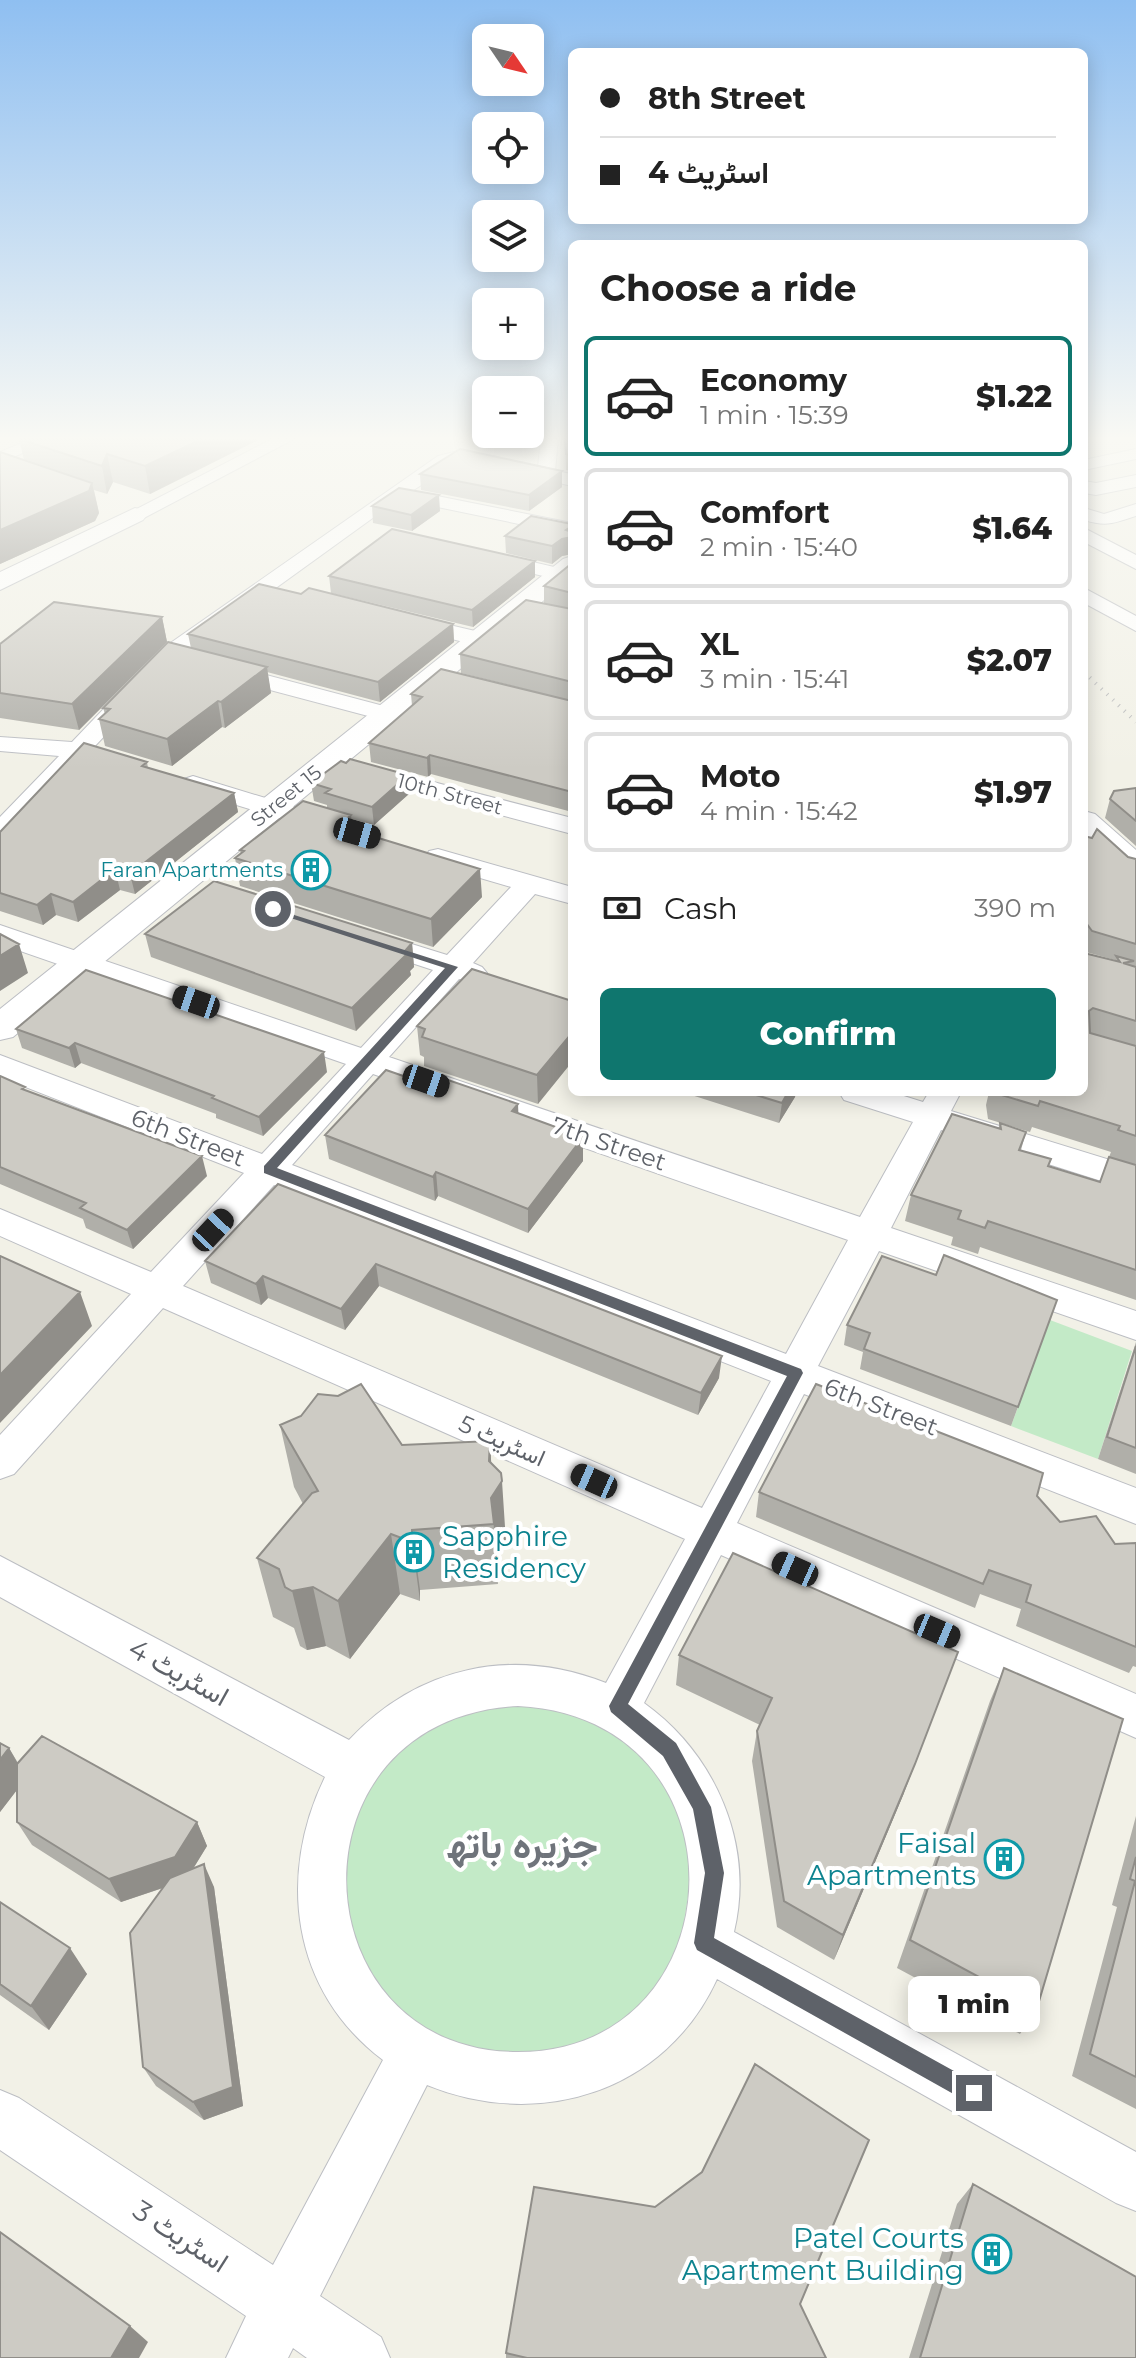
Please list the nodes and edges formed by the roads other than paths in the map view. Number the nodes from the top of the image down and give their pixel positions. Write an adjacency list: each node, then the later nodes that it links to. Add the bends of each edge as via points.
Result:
1 (66, 549): 7 (street)
2 (317, 549): 8 (street)
3 (1111, 549): 5 (street)
4 (470, 553): 6 (street)
5 (1136, 563)
6 (566, 569): 13 (street, Street 15, via 532,610)
7 (0, 582)
8 (265, 586): 9 (street); 14 (street)
9 (296, 593)
10 (1088, 596): 12 (street)
11 (388, 616): 13 (street)
12 (1136, 625)
13 (480, 639): 15 (street, Street 15)
14 (167, 656): 17 (street); 19 (street)
15 (434, 676): 16 (street); 17 (street, Street 15)
16 (465, 684)
17 (387, 714): 21 (street, Street 15)
18 (0, 744): 19 (street)
19 (81, 750): 20 (street); 27 (street)
20 (110, 759)
21 (329, 761): 23 (street, Street 15); 25 (street, 10th Street)
22 (168, 777): 23 (street)
23 (271, 808): 24 (street); 30 (street, Street 15)
24 (317, 822)
25 (568, 825)
26 (1088, 830): 29 (street)
27 (0, 832)
28 (408, 848): 31 (street)
29 (1136, 868)
30 (183, 880): 32 (street); 36 (street, Street 15)
31 (529, 884): 33 (street); 37 (street)
32 (213, 890)
33 (568, 895)
34 (348, 933): 37 (street)
35 (0, 934): 36 (street, 7th Street)
36 (81, 962): 39 (street, Street 15); 40 (street, 7th Street)
37 (453, 967): 38 (street); 40 (street)
38 (498, 981)
39 (0, 1028)
40 (367, 1061): 44 (street); 47 (street, 7th Street)
41 (0, 1065): 44 (street, 6th Street)
42 (883, 1096): 43 (street)
43 (939, 1104): 45 (street); 47 (street)
44 (268, 1169): 48 (street); 50 (street, 6th Street)
45 (1136, 1180)
46 (0, 1222): 48 (street, اسٹریٹ 5)
47 (869, 1234): 49 (street, 7th Street); 50 (street)
48 (158, 1290): 51 (street); 53 (street, اسٹریٹ 5)
49 (1136, 1326)
50 (796, 1373): 52 (street, 6th Street); 53 (street)
51 (0, 1462)
52 (1136, 1506)
53 (710, 1533): 55 (street); 56 (street, اسٹریٹ 5)
54 (0, 1575): 57 (street, اسٹریٹ 4)
55 (618, 1706): 57 (street, via 569,1686 511,1681 453,1694 401,1724); 58 (street, via 670,1749 702,1807 715,1873)
56 (1136, 1716)
57 (358, 1770): 59 (street, via 331,1826 323,1891 333,1956 366,2014)
58 (704, 1943): 59 (street, via 671,2005 619,2053 553,2080 483,2081); 61 (street)
59 (413, 2057): 62 (street)
60 (0, 2117): 62 (street, اسٹریٹ 3)
61 (1136, 2183)
62 (284, 2305): 63 (street); 64 (street, اسٹریٹ 3)
63 (256, 2358)
64 (360, 2358)

